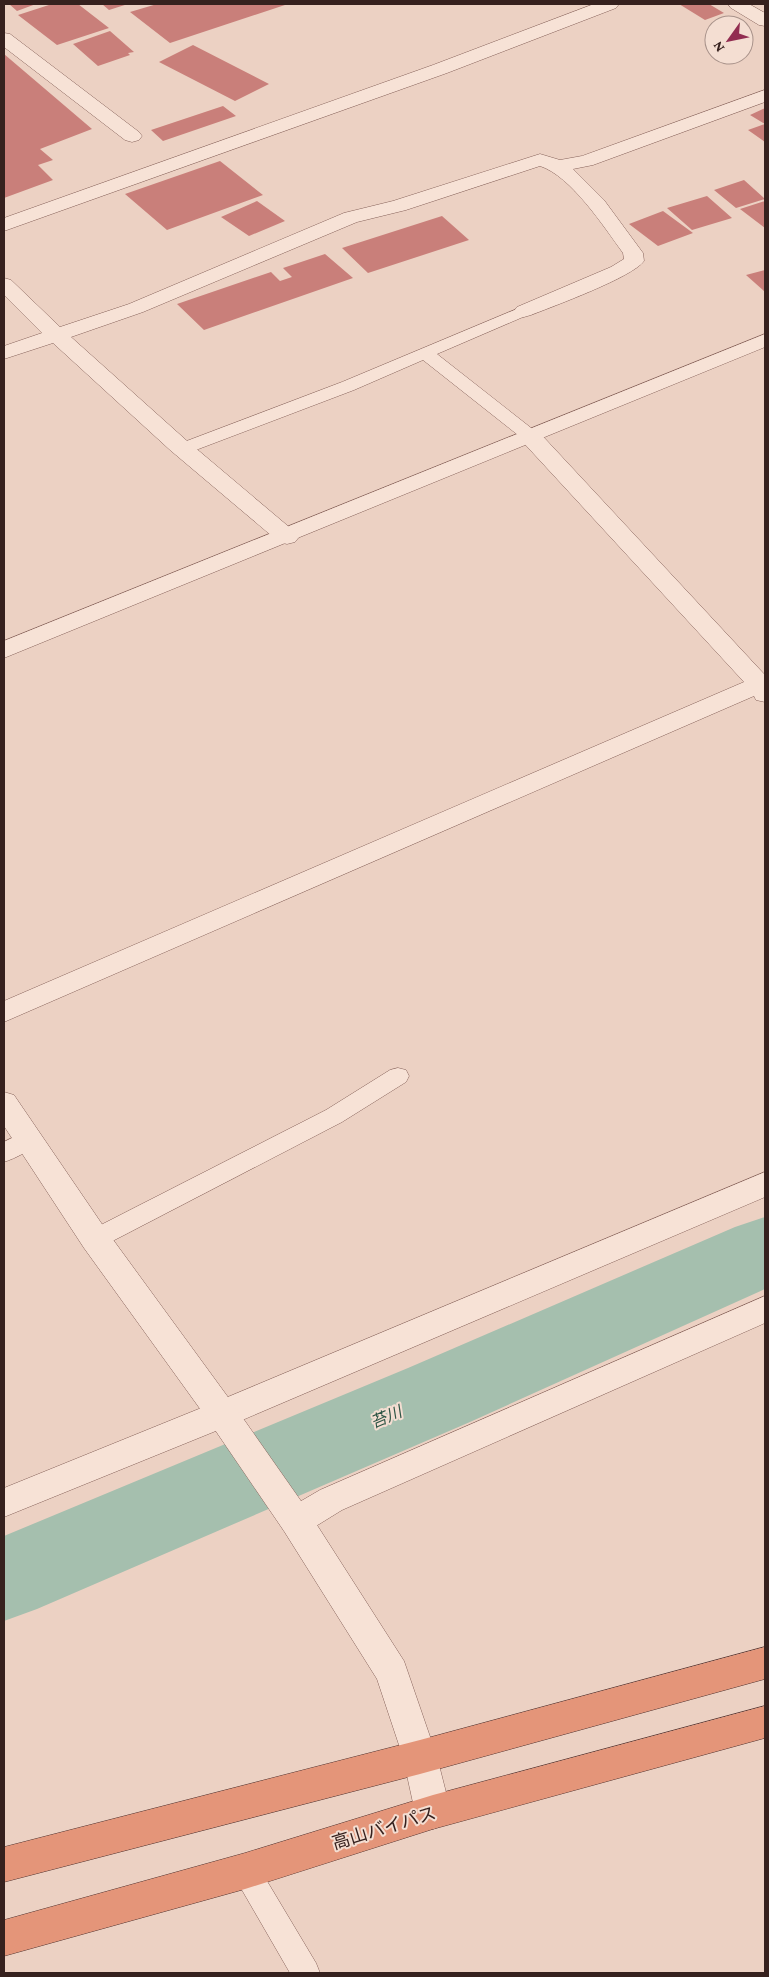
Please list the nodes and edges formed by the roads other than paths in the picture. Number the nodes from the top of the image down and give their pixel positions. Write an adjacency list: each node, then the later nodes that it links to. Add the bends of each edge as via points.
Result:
1 (610, 4): 8 (street, via 440,69)
2 (737, 4): 3 (street)
3 (765, 21)
4 (4, 38): 6 (street)
5 (765, 96): 7 (street, via 586,162)
6 (132, 136)
7 (559, 166): 10 (street, via 597,204 633,253 634,261); 11 (street, via 540,160 399,206 351,217 136,308)
8 (4, 225)
9 (4, 284): 11 (street)
10 (524, 311): 14 (lane)
11 (56, 336): 13 (street); 16 (street)
12 (765, 340): 15 (street)
13 (4, 353)
14 (426, 354): 15 (lane); 16 (lane)
15 (529, 435): 17 (street); 19 (street)
16 (182, 449): 17 (street)
17 (287, 537): 18 (street)
18 (4, 650)
19 (763, 689): 20 (street)
20 (4, 1012)
21 (398, 1076): 25 (lane, via 334,1116)
22 (4, 1103): 23 (street)
23 (16, 1146): 25 (street)
24 (765, 1184): 27 (street)
25 (95, 1239): 27 (street)
26 (765, 1309): 29 (street, via 330,1500)
27 (228, 1422): 28 (street); 29 (street)
28 (4, 1503)
29 (291, 1513): 32 (street, via 392,1672)
30 (765, 1662): 32 (highway)
31 (765, 1722): 33 (highway, 高山バイパス)
32 (420, 1757): 33 (street); 34 (highway)
33 (433, 1812): 35 (highway, 高山バイパス)
34 (4, 1865)
35 (245, 1871): 36 (highway, 高山バイパス); 37 (lane)
36 (4, 1938)
37 (306, 1973)

